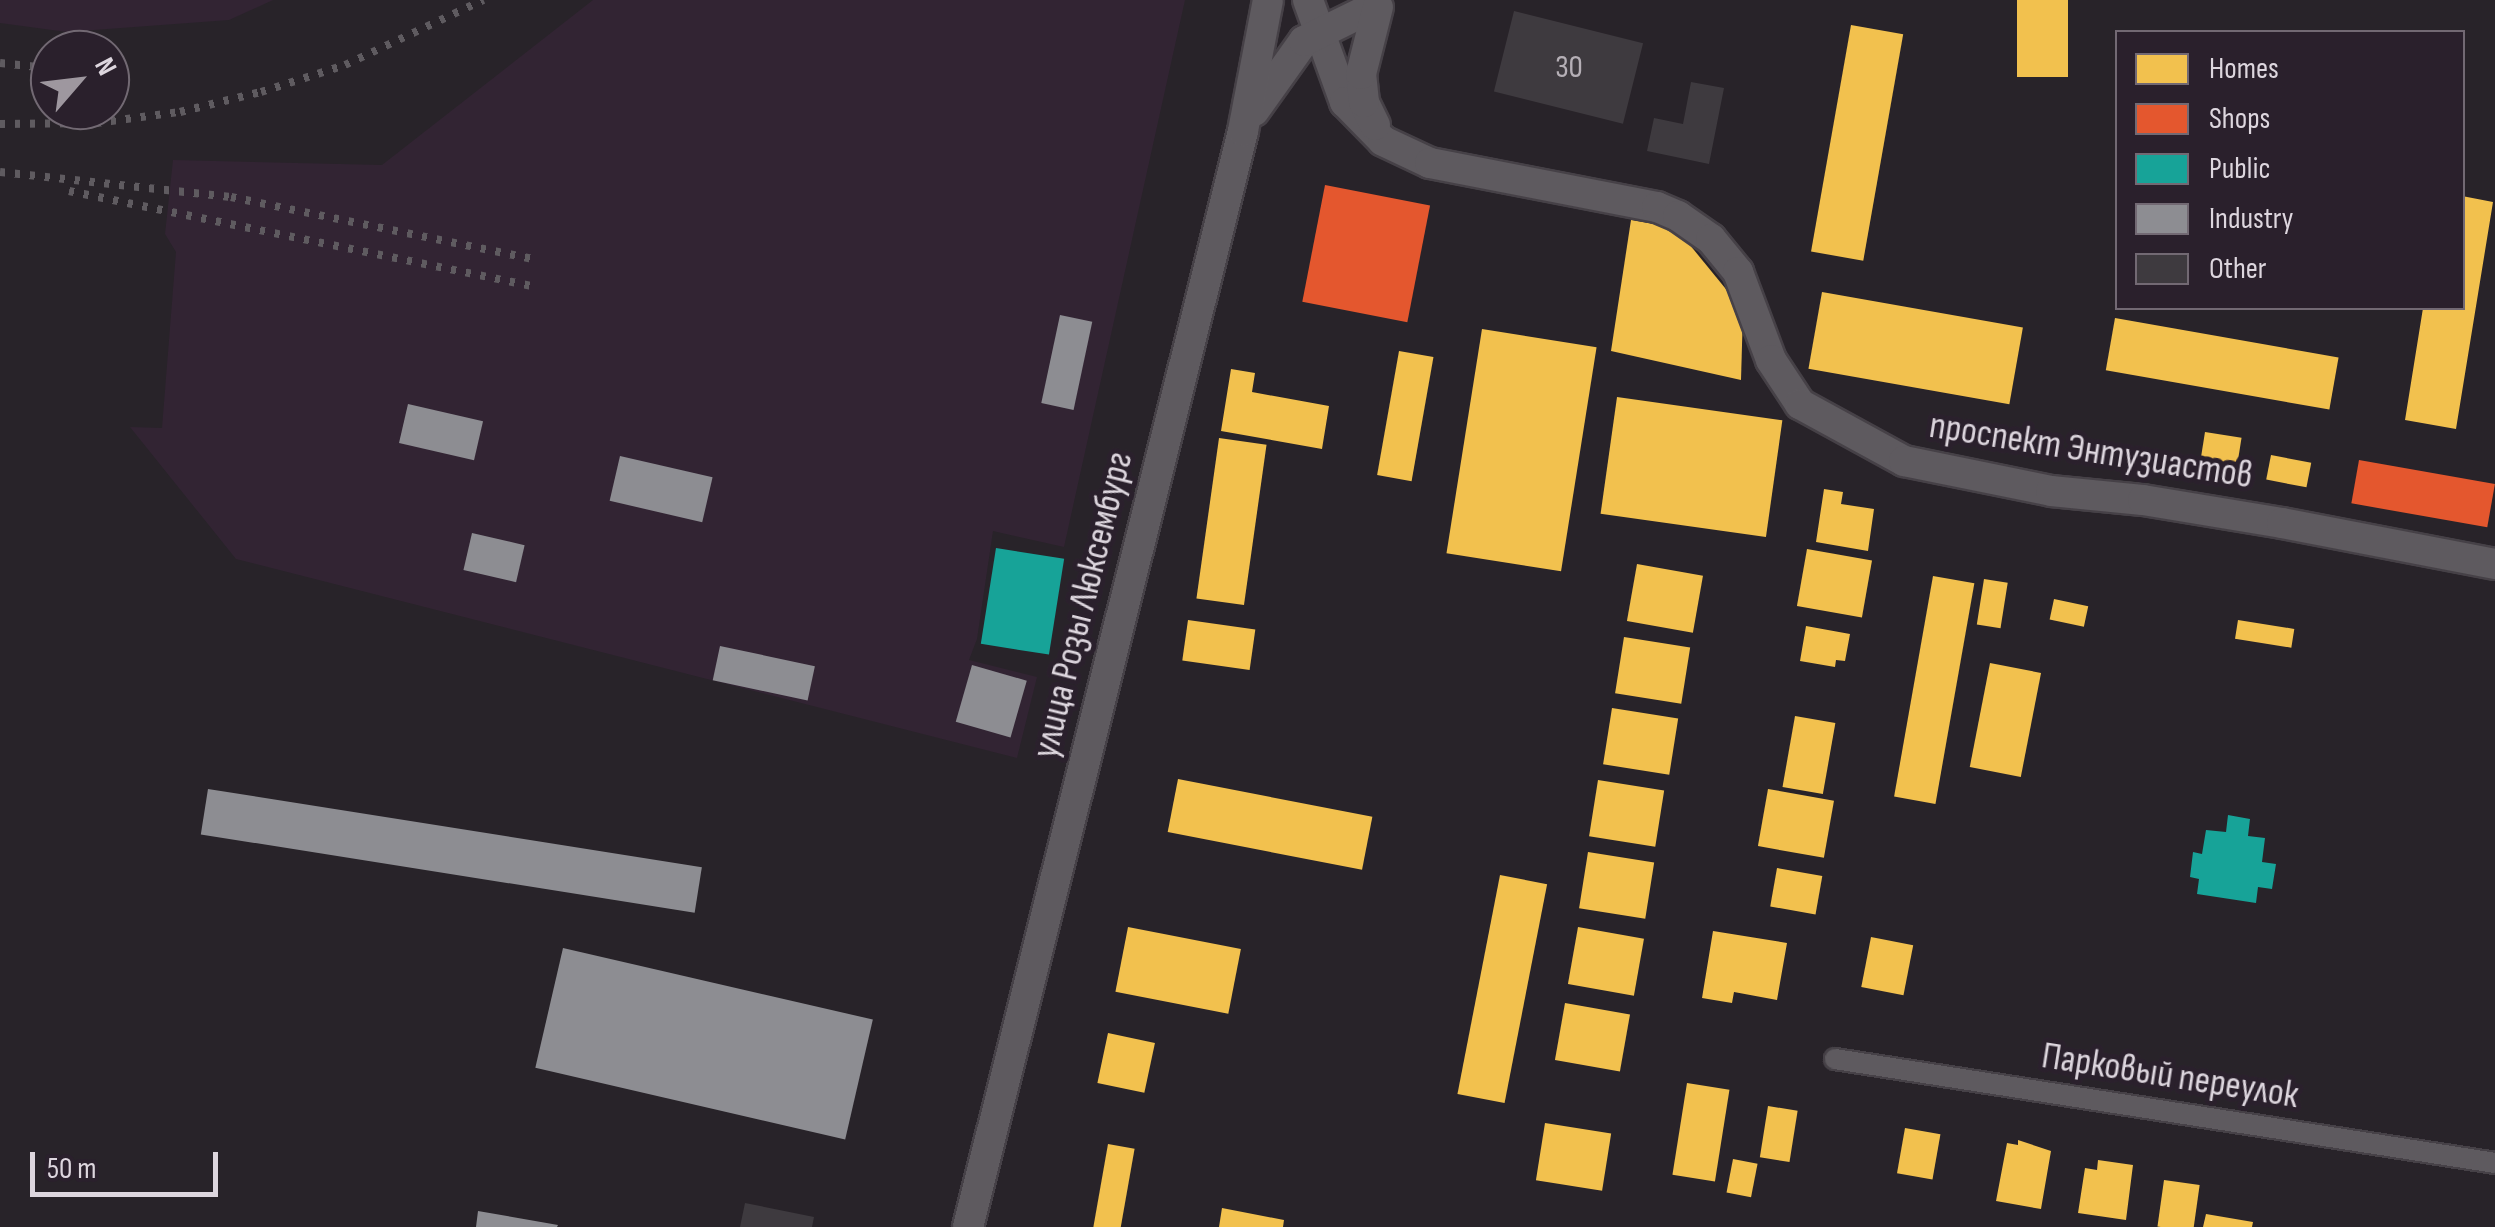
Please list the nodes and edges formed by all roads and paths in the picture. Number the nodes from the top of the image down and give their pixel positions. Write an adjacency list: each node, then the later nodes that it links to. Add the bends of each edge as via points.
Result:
1 (1268, 0): 6 (main road, улица Розы Люксембург)
2 (1308, 0): 5 (main road)
3 (1322, 0): 4 (main road, via 1344,10)
4 (1378, 6): 5 (main road); 7 (main road, via 1361,87)
5 (1317, 33): 6 (main road, via 1290,54); 7 (main road, via 1346,102)
6 (1243, 131): 11 (main road, улица Розы Люксембург)
7 (1383, 141): 8 (main road, проспект Энтузиастов, via 1454,170 1678,216 1711,239 1738,272 1771,360 1800,404 1904,461 2051,492 2143,500)
8 (2495, 564)
9 (1835, 1059): 10 (street, Парковый переулок)
10 (2495, 1163)
11 (968, 1227)

